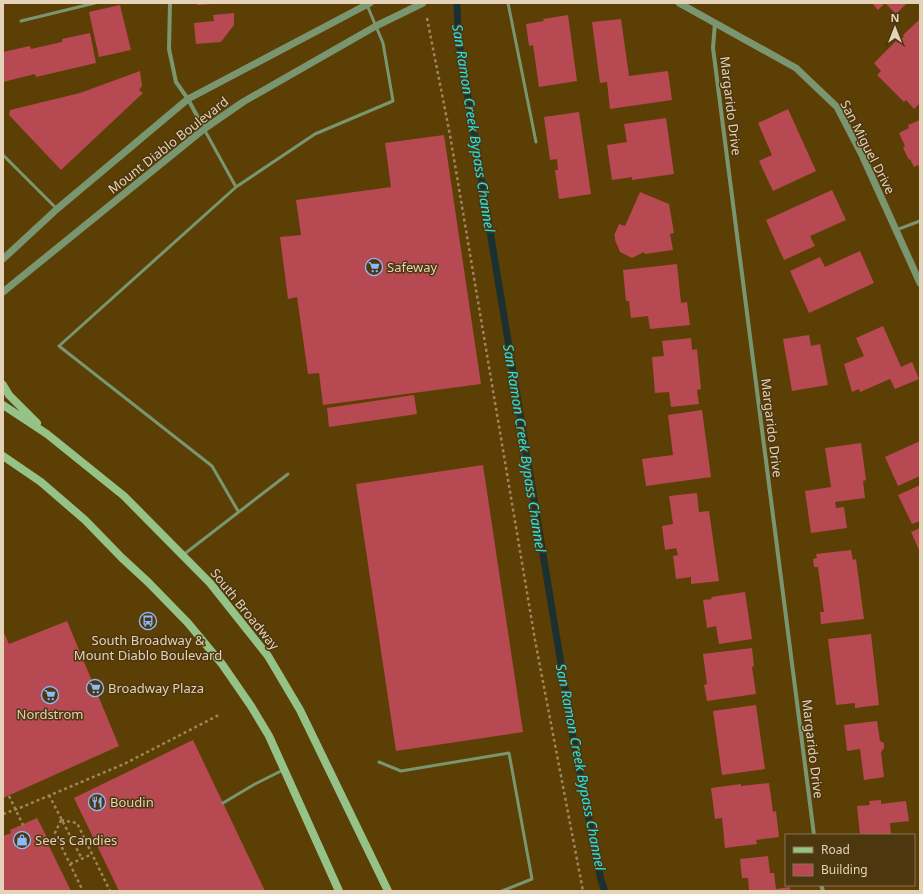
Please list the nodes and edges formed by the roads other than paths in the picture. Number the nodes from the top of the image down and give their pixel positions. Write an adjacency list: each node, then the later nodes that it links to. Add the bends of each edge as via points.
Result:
1 (95, 3): 7 (lane)
2 (170, 3): 10 (street, via 169,49 172,67 176,82)
3 (424, 3): 9 (street, Mount Diablo Boulevard)
4 (508, 3): 12 (lane)
5 (679, 3): 8 (street, San Miguel Drive)
6 (368, 4): 9 (lane); 10 (street, Mount Diablo Boulevard)
7 (21, 20)
8 (714, 22): 17 (street, San Miguel Drive, via 796,68 838,107); 31 (street, Margarido Drive, via 713,48)
9 (376, 26): 11 (street, Mount Diablo Boulevard, via 243,102); 14 (lane, via 383,43 393,101 315,134)
10 (188, 99): 11 (street); 15 (street, Mount Diablo Boulevard)
11 (204, 129): 14 (lane); 20 (street, Mount Diablo Boulevard)
12 (536, 142)
13 (3, 155): 15 (lane)
14 (236, 187): 26 (lane, via 59,346 212,466)
15 (57, 209): 18 (street, Mount Diablo Boulevard)
16 (920, 221): 17 (lane)
17 (896, 230): 19 (street, San Miguel Drive)
18 (3, 259)
19 (920, 283)
20 (3, 292)
21 (3, 385): 23 (main road, via 9,395)
22 (3, 405): 23 (main road, South Broadway)
23 (47, 434): 27 (main road, South Broadway, via 124,496)
24 (3, 456): 29 (main road, via 41,482 85,520 188,623 222,664 251,706)
25 (288, 474): 26 (lane)
26 (238, 511): 27 (lane)
27 (183, 555): 33 (main road, South Broadway, via 210,583 268,656 303,715)
28 (379, 762): 34 (lane, via 401,771 509,753 532,879)
29 (285, 770): 30 (lane); 32 (main road)
30 (223, 803)
31 (814, 834)
32 (340, 891)
33 (388, 891)
34 (502, 891)

